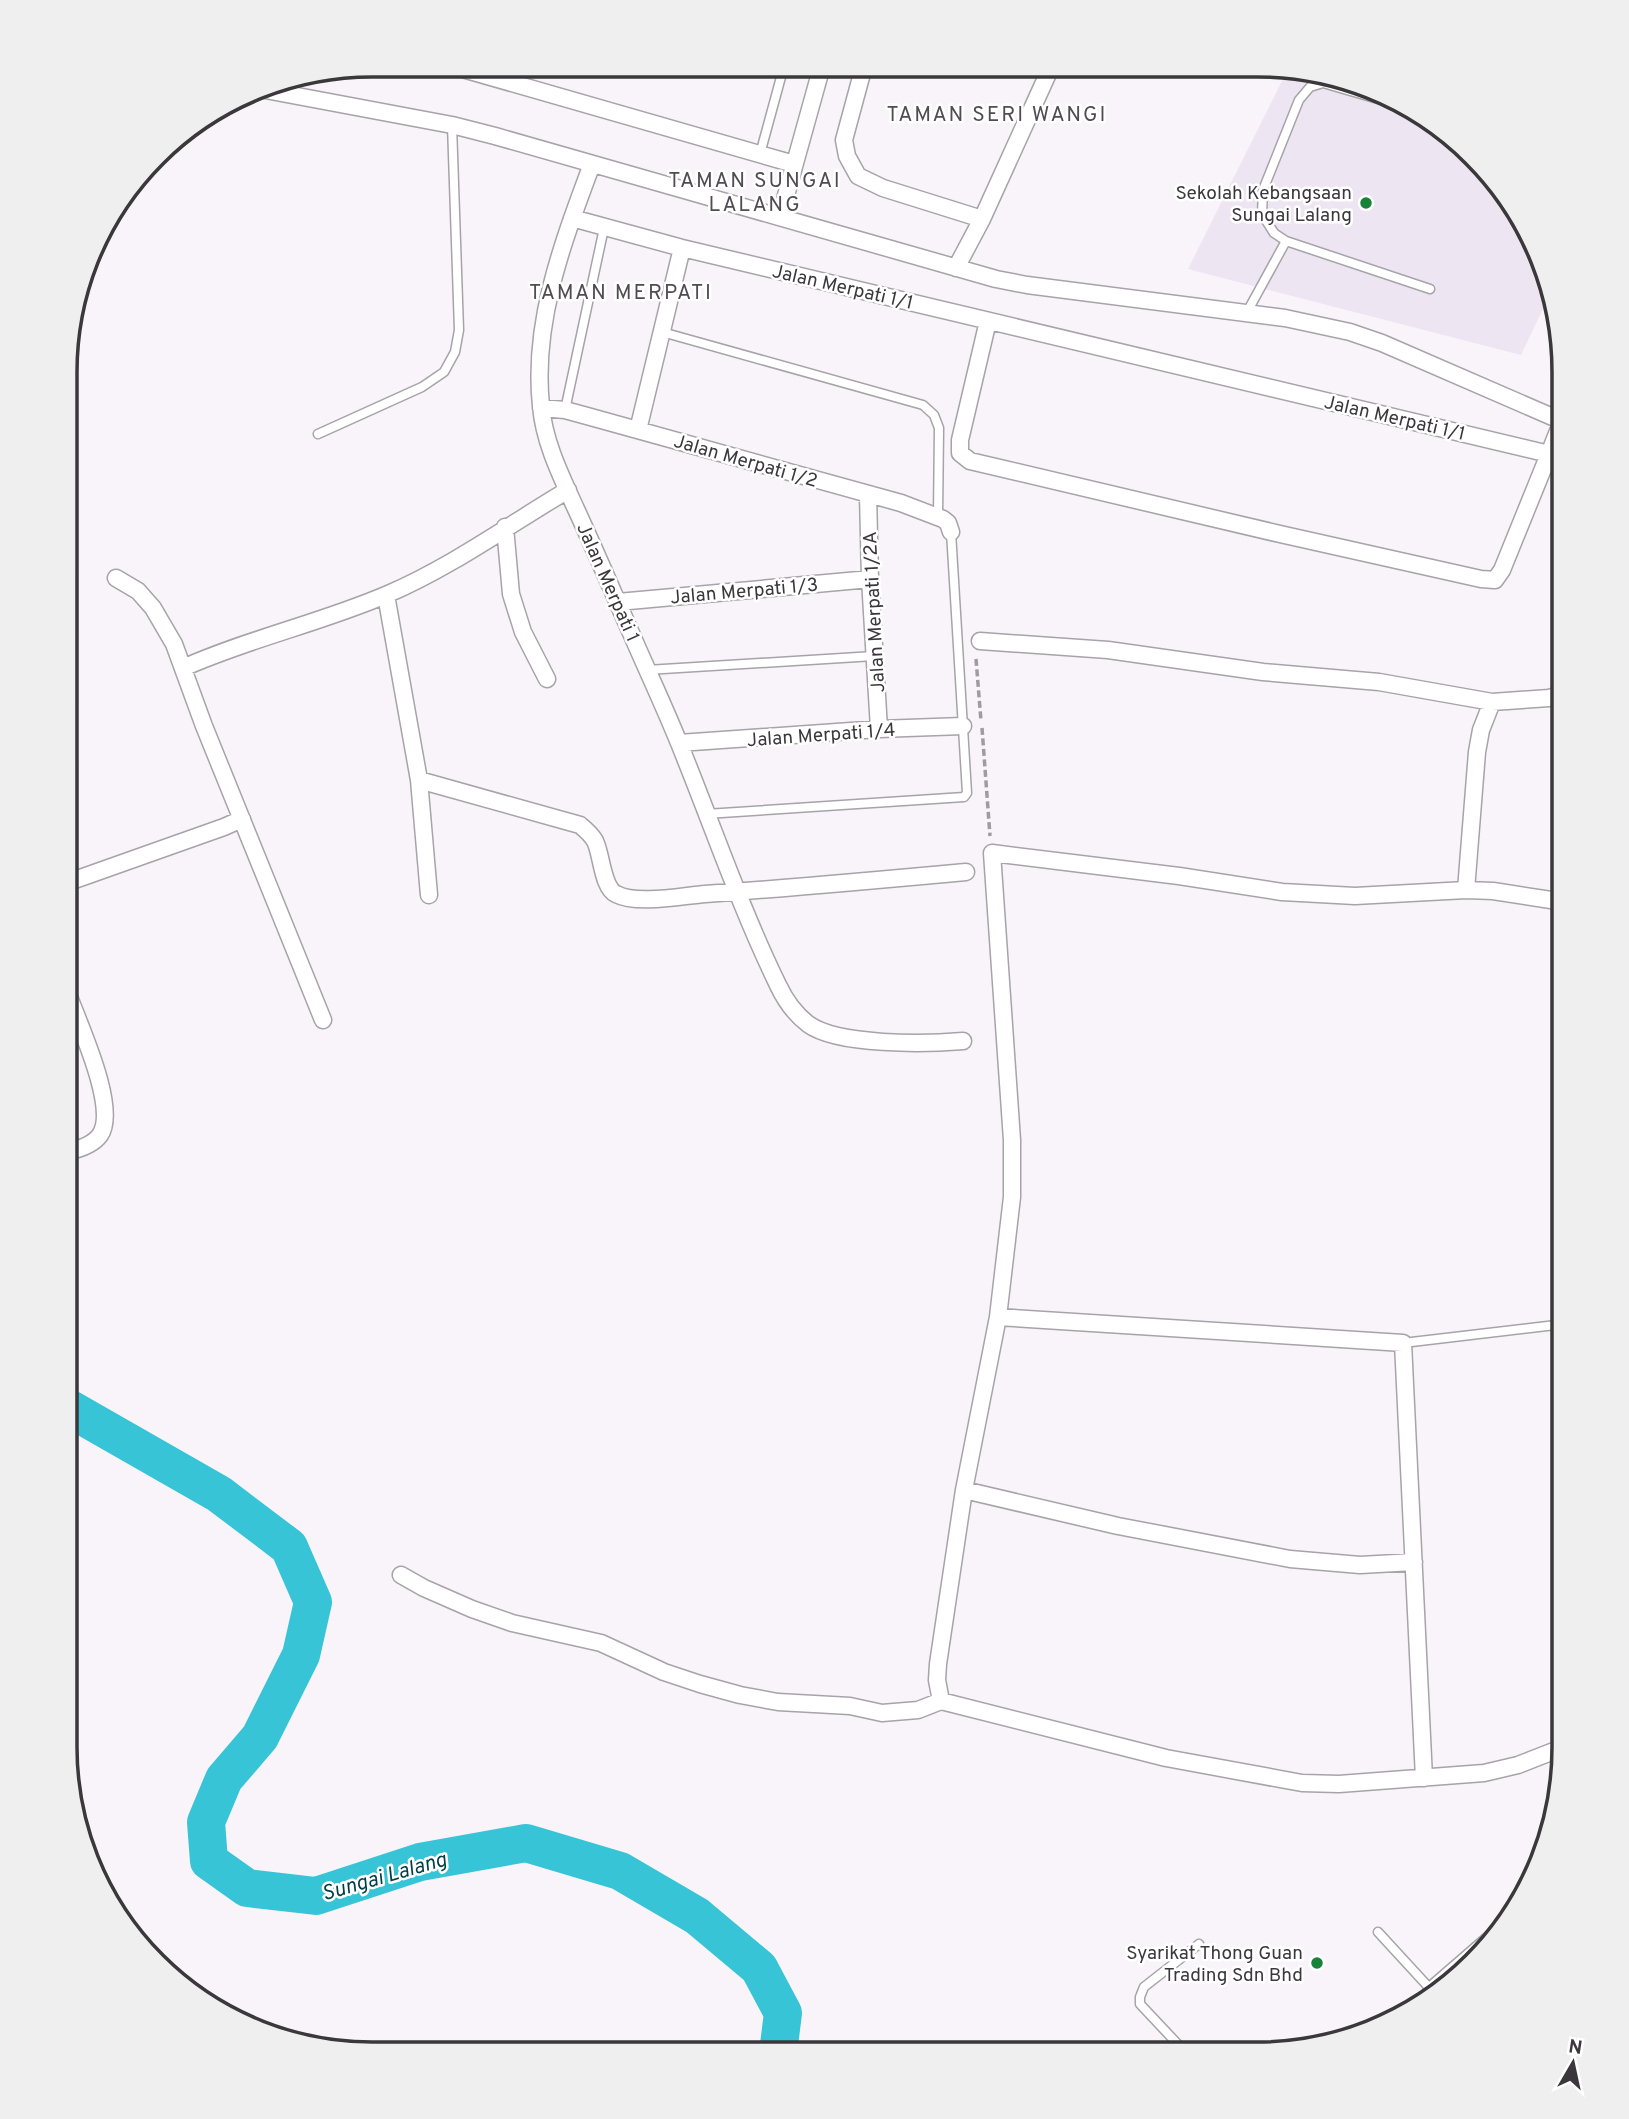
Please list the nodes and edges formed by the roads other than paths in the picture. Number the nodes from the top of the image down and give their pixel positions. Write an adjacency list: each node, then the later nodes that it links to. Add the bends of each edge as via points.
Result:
1 (490, 77): 9 (street)
2 (781, 77): 9 (lane)
3 (819, 77): 11 (street)
4 (861, 77): 14 (street, via 844,140 859,176)
5 (1046, 77): 14 (street)
6 (1320, 84): 16 (lane, via 1310,87 1299,100 1263,190 1262,214 1274,233)
7 (279, 92): 8 (street)
8 (452, 125): 10 (street); 27 (lane, via 459,330 455,352 444,372 422,387)
9 (760, 155): 11 (street)
10 (592, 164): 12 (street); 13 (street, Jalan Merpati 1)
11 (794, 164): 12 (street)
12 (780, 217): 18 (street)
13 (572, 218): 15 (street, Jalan Merpati 1/1); 23 (street, Jalan Merpati 1, via 546,305 539,376)
14 (982, 219): 18 (street)
15 (604, 228): 17 (street, Jalan Merpati 1/1); 24 (lane)
16 (1286, 241): 19 (lane); 20 (lane)
17 (682, 248): 21 (street, Jalan Merpati 1/1); 22 (street)
18 (956, 268): 20 (street, via 1027,285)
19 (1430, 289)
20 (1245, 314): 25 (street, via 1350,332)
21 (988, 321): 29 (street, Jalan Merpati 1/1); 29 (street, via 960,440 960,453 970,461 1495,580)
22 (662, 332): 26 (street); 32 (lane, via 923,405 939,428)
23 (541, 408): 24 (street, Jalan Merpati 1/2); 30 (street, Jalan Merpati 1, via 544,430)
24 (565, 410): 26 (street, Jalan Merpati 1/2)
25 (1552, 416)
26 (638, 430): 31 (street, Jalan Merpati 1/2)
27 (318, 434)
28 (1552, 447): 29 (street)
29 (1549, 454)
30 (568, 490): 33 (street); 37 (street, Jalan Merpati 1)
31 (868, 494): 32 (street, Jalan Merpati 1/2); 35 (street, Jalan Merpati 1/2A)
32 (946, 524): 45 (lane)
33 (505, 527): 36 (street); 42 (street, via 511,593 523,632)
34 (116, 578): 40 (street, via 153,608)
35 (870, 579): 37 (street, Jalan Merpati 1/3); 39 (street, Jalan Merpati 1/2A)
36 (386, 595): 40 (street); 48 (street)
37 (618, 602): 41 (street, Jalan Merpati 1)
38 (980, 641): 44 (street, via 1108,650 1263,672 1379,682)
39 (874, 656): 41 (lane); 46 (street, Jalan Merpati 1/2A)
40 (183, 668): 50 (street)
41 (647, 670): 47 (street, Jalan Merpati 1)
42 (547, 678)
43 (1552, 697): 44 (street)
44 (1492, 702): 53 (street, via 1477,752)
45 (963, 726): 46 (street, Jalan Merpati 1/4); 49 (lane, via 964,797)
46 (879, 729): 47 (street, Jalan Merpati 1/4)
47 (679, 743): 49 (street, Jalan Merpati 1)
48 (419, 780): 54 (street, via 580,825 595,841 612,892 624,897); 55 (street)
49 (706, 814): 54 (street, Jalan Merpati 1)
50 (242, 819): 52 (street); 58 (street)
51 (966, 872): 54 (street)
52 (77, 879)
53 (1466, 890): 56 (street); 61 (street, via 1355,896 1282,892 992,853 1012,1140 1012,1197)
54 (736, 892): 59 (street, Jalan Merpati 1, via 779,988 792,1008 817,1030 919,1043)
55 (429, 895)
56 (1552, 900)
57 (77, 1019): 60 (street, via 100,1083 105,1123 99,1138)
58 (323, 1020)
59 (963, 1041)
60 (77, 1148)
61 (998, 1317): 63 (street); 64 (street)
62 (1552, 1325): 63 (lane)
63 (1403, 1343): 65 (street)
64 (964, 1490): 65 (street, via 1290,1559 1360,1565); 67 (street, via 937,1664)
65 (1414, 1562): 69 (street)
66 (401, 1575): 67 (street, via 472,1609 601,1643 664,1672 740,1695 882,1713 918,1710)
67 (942, 1701): 69 (street, via 1166,1758 1302,1783)
68 (1552, 1752): 69 (street, via 1484,1773)
69 (1424, 1778)
70 (1378, 1932): 72 (lane)
71 (1199, 1944): 73 (lane, via 1144,1987 1140,1997 1140,2004)
72 (1428, 1987)
73 (1176, 2042)

